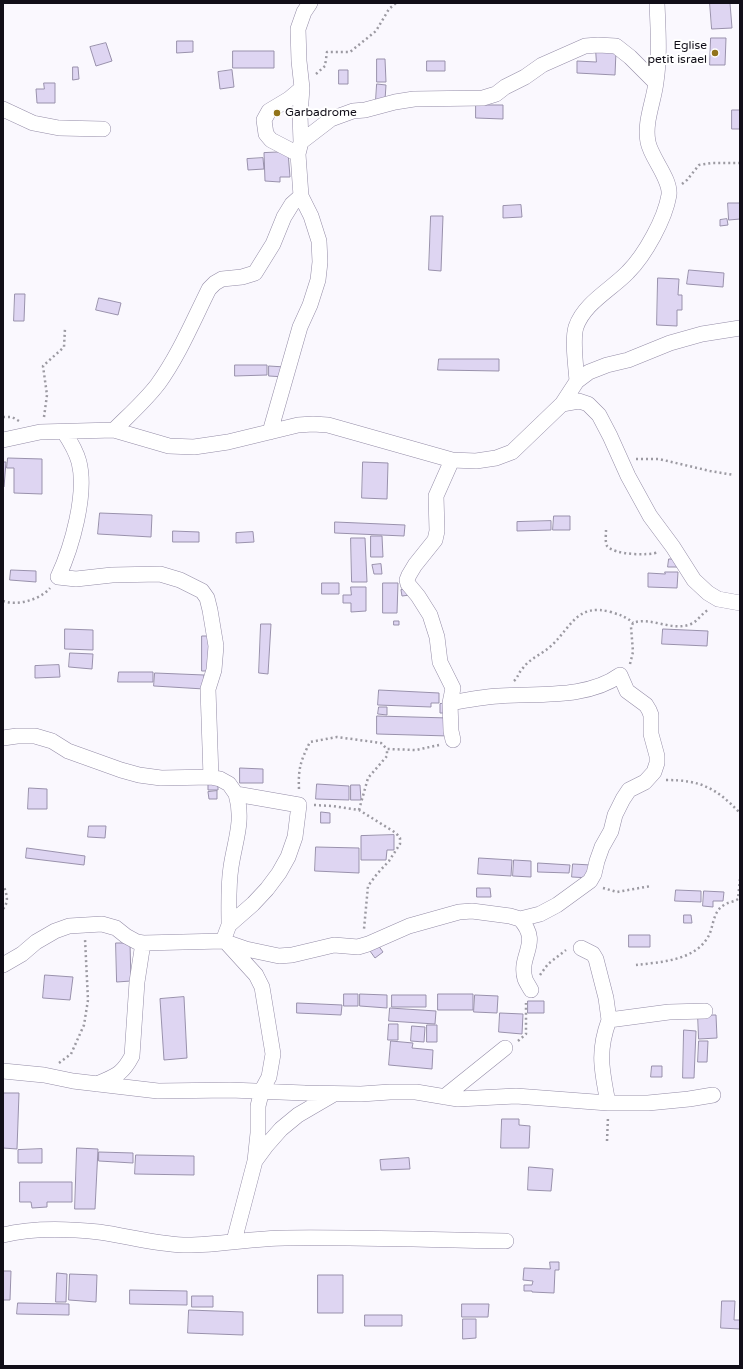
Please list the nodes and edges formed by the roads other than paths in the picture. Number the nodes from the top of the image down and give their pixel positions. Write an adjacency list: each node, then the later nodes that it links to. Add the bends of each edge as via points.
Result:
1 (310, 3): 4 (street, via 298,29)
2 (657, 3): 3 (street)
3 (656, 83): 7 (street, via 616,46 585,46 542,65 496,94 483,98 414,99 353,111 331,119); 10 (street, via 648,125 648,142 654,160 664,176 669,194 656,231 645,251 628,272 584,313 576,327)
4 (302, 88): 7 (street); 7 (street, via 289,100 269,111 264,120 266,134 271,140)
5 (3, 109): 6 (street, via 33,122 59,128)
6 (103, 129)
7 (300, 148): 8 (street)
8 (301, 196): 12 (street, via 284,217 273,244 255,273 222,279 209,289 165,374 150,394); 14 (street, via 319,241 318,280 300,327)
9 (740, 328): 10 (street, via 702,334 670,343 628,360 607,364)
10 (577, 381): 11 (street)
11 (562, 404): 16 (street, via 512,452 476,461); 17 (street, via 579,401 588,404 599,415 650,516 694,580 718,599)
12 (114, 430): 13 (street); 14 (street, via 169,446 188,447 228,442)
13 (64, 432): 15 (street, via 40,432); 21 (street, via 79,461 82,480 75,530 58,577 76,579 160,574 202,591 206,598 216,646 214,670 208,689)
14 (270, 432): 16 (street, via 298,425 328,425)
15 (3, 440)
16 (452, 460): 18 (street, via 436,496 435,540 407,580 430,615 434,626 440,662 453,688)
17 (734, 602)
18 (450, 703): 20 (street); 23 (street, via 498,696 582,691 602,686 620,675 627,691 646,705 651,716 651,734 657,756 654,772 645,782 629,790 623,799 596,861 594,874 584,886 548,910)
19 (3, 738): 21 (street, via 35,736 52,741 82,757 139,775 161,778)
20 (453, 740)
21 (211, 777): 22 (street, via 229,784)
22 (236, 794): 24 (street, via 240,807 229,881); 24 (street, via 299,805 295,837 279,873 253,904)
23 (520, 919): 25 (street, via 472,911 459,912 409,926 377,941 358,946 334,945 292,955 278,956); 29 (street, via 526,925 530,939 524,968 525,978)
24 (229, 925): 25 (street)
25 (224, 941): 26 (street); 35 (street, via 256,975 262,987 273,1054 269,1077)
26 (143, 943): 28 (street, via 126,936 116,928 102,924 69,926 36,942); 34 (street, via 137,982 132,1056 120,1074)
27 (581, 948): 31 (street, via 593,954 596,959)
28 (3, 965)
29 (531, 990)
30 (705, 1011): 31 (street, via 669,1012)
31 (609, 1020): 39 (street, via 602,1046 602,1066)
32 (505, 1048): 38 (street)
33 (3, 1071): 34 (street)
34 (97, 1084): 35 (street, via 158,1091)
35 (262, 1090): 36 (street, via 305,1094); 40 (street, via 258,1106)
36 (335, 1093): 38 (street, via 416,1092); 40 (street, via 298,1115 281,1129)
37 (713, 1095): 39 (street, via 663,1102)
38 (444, 1097): 39 (street, via 458,1099 516,1096)
39 (608, 1103)
40 (255, 1161): 42 (street)
41 (3, 1235): 42 (street, via 60,1230 98,1232 182,1245)
42 (234, 1241): 43 (street, via 284,1238)
43 (506, 1241)

